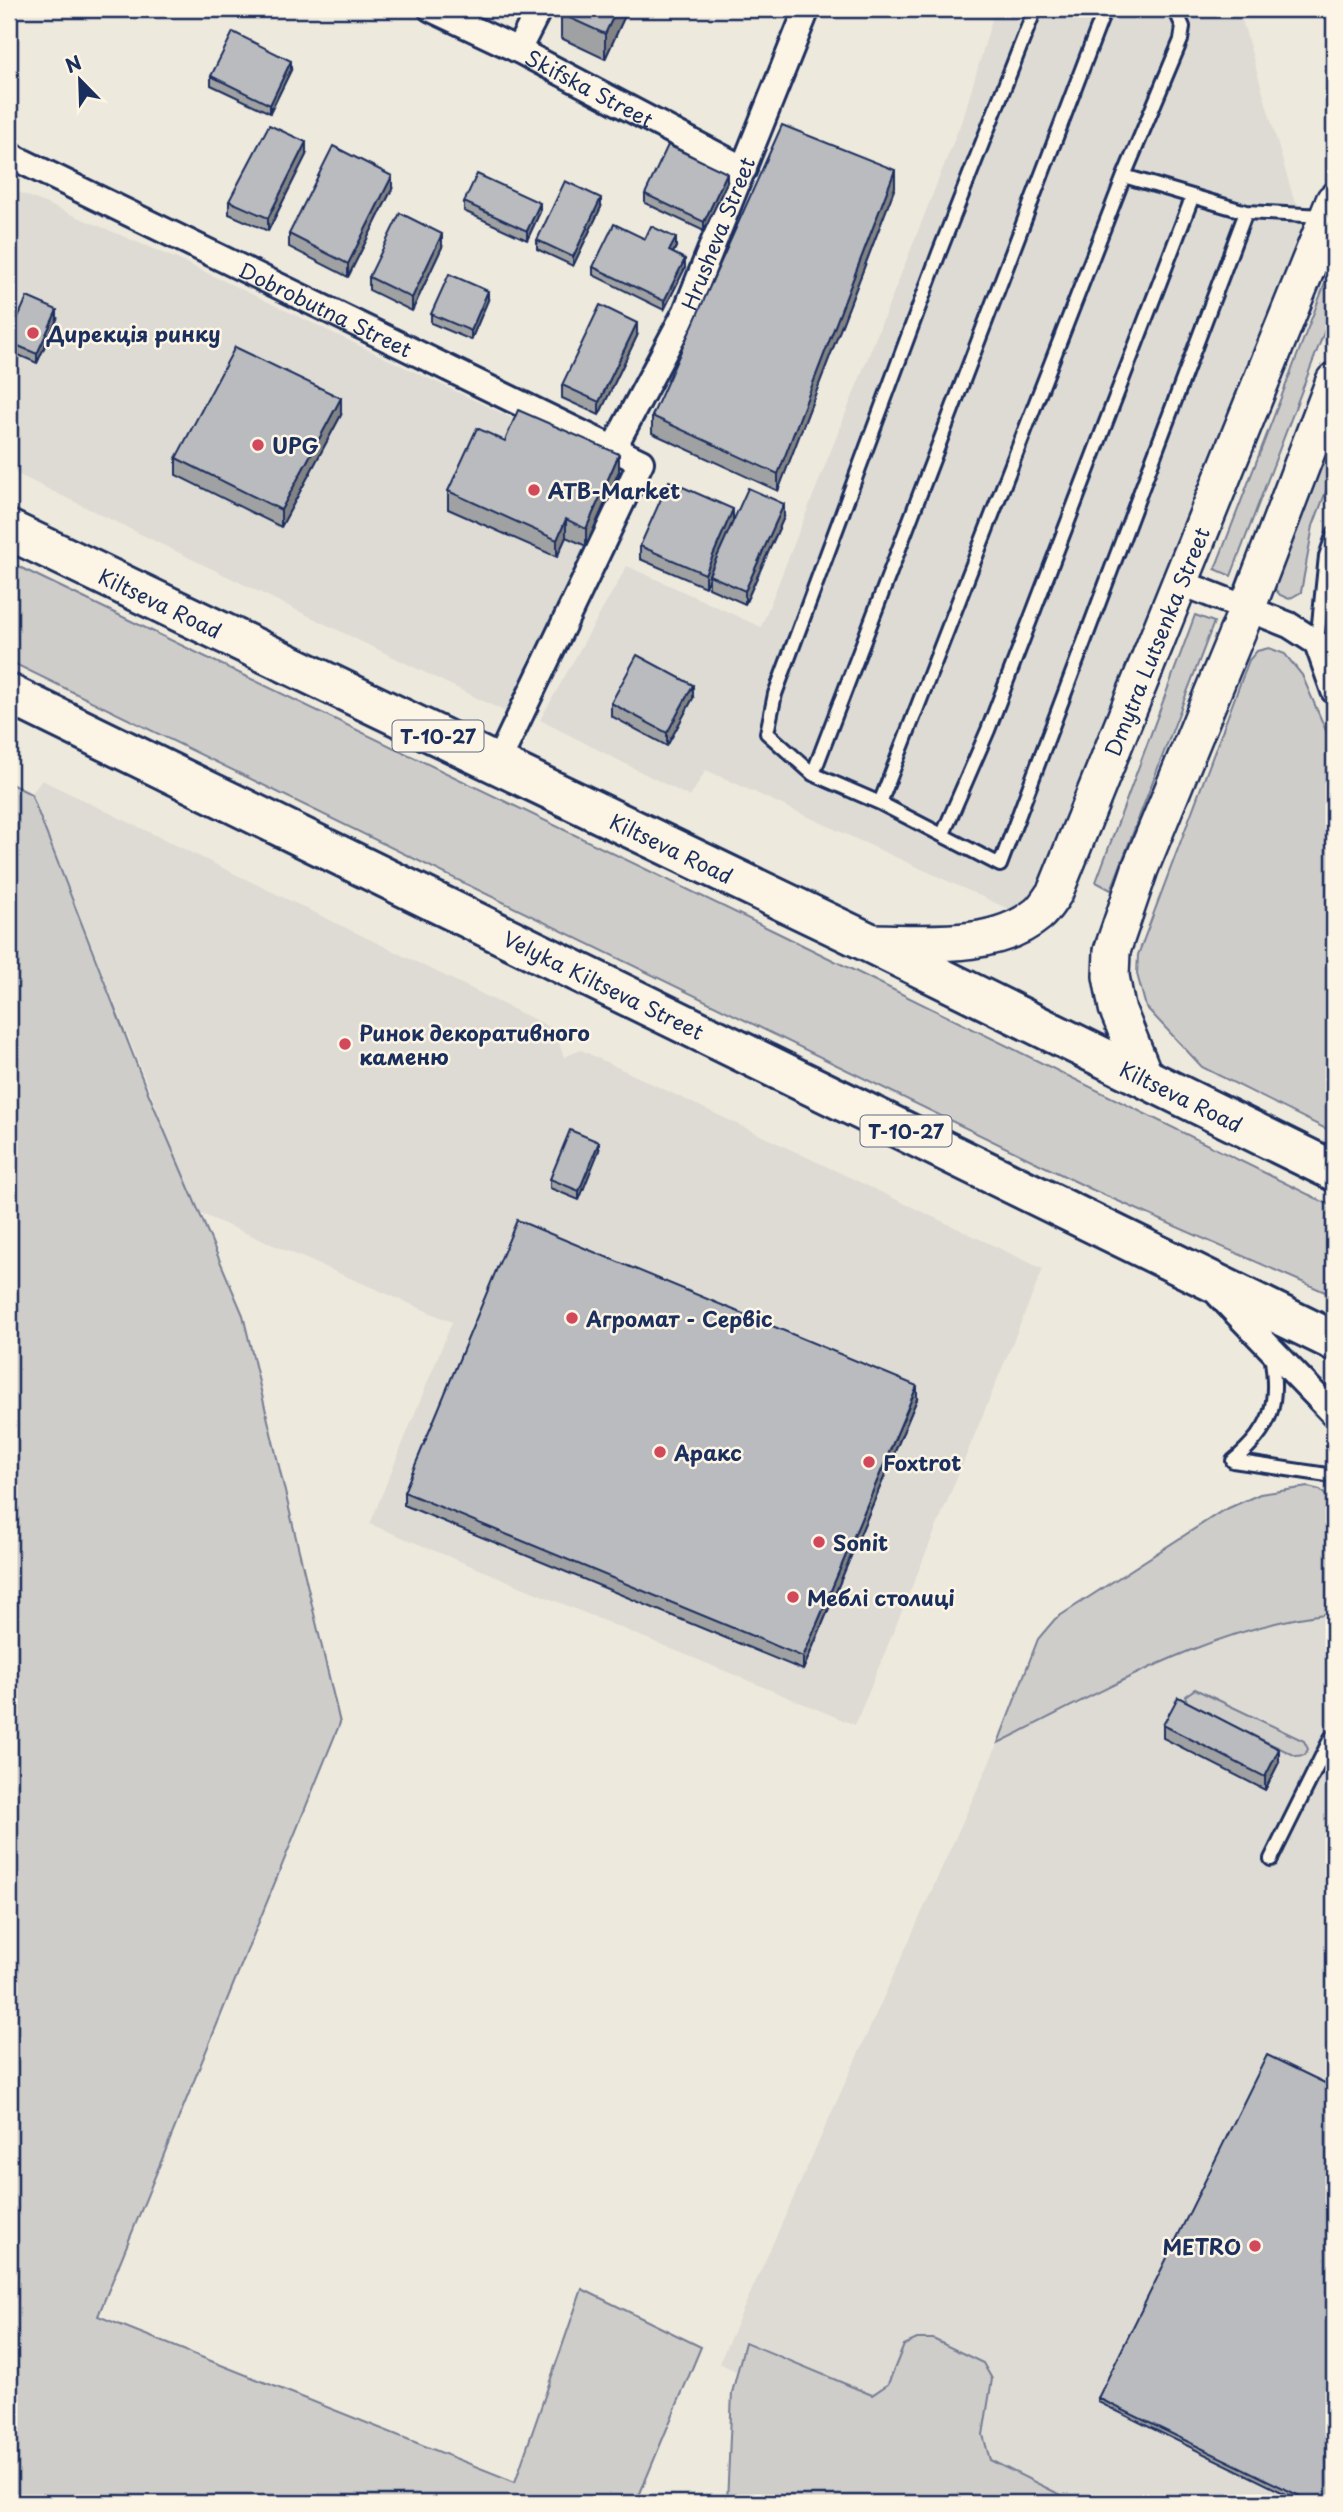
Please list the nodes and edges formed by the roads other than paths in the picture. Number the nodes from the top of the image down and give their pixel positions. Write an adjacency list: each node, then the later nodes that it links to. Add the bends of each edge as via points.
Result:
1 (431, 9): 7 (street, Skifska Street)
2 (539, 9): 7 (street)
3 (807, 9): 9 (street, Hrusheva Street)
4 (1035, 9): 24 (lane, via 775,694 767,733)
5 (1105, 9): 24 (lane)
6 (1175, 9): 10 (lane, via 1183,27 1181,40)
7 (518, 50): 9 (street, Skifska Street)
8 (9, 155): 15 (street, Dobrobutna Street)
9 (744, 169): 15 (street, Hrusheva Street, via 686,311)
10 (1124, 176): 11 (lane); 25 (lane)
11 (1192, 198): 13 (lane); 26 (lane, via 988,730)
12 (1331, 208): 13 (lane); 18 (main road, Dmytra Lutsenka Street)
13 (1247, 212): 26 (lane, via 1000,865)
14 (1334, 381): 19 (main road)
15 (613, 450): 23 (street, Dobrobutna Street, via 641,461)
16 (9, 530): 23 (highway, Kiltseva Road / Т-10-27)
17 (1334, 533): 20 (lane, via 1326,556)
18 (1182, 583): 19 (street); 27 (main road, Dmytra Lutsenka Street, via 1055,892 1039,913 1012,930 983,937)
19 (1247, 610): 20 (street, via 1289,625); 28 (main road, via 1140,869 1112,951 1117,1008)
20 (1317, 643): 21 (street)
21 (1334, 691)
22 (9, 694): 30 (highway, Velyka Kiltseva Street / Т-10-27)
23 (497, 764): 27 (highway, Kiltseva Road / Т-10-27)
24 (813, 774): 25 (lane)
25 (880, 803): 26 (lane)
26 (943, 834)
27 (868, 942): 28 (highway, Kiltseva Road / Т-10-27)
28 (1145, 1077): 29 (highway, Kiltseva Road / Т-10-27)
29 (1334, 1171)
30 (1199, 1275): 31 (highway, Т-10-27); 32 (street)
31 (1334, 1341)
32 (1269, 1345): 33 (street); 34 (lane, via 1273,1408 1256,1442 1233,1461)
33 (1334, 1414)
34 (1334, 1476)
35 (1334, 1739): 36 (lane)
36 (1271, 1859)

